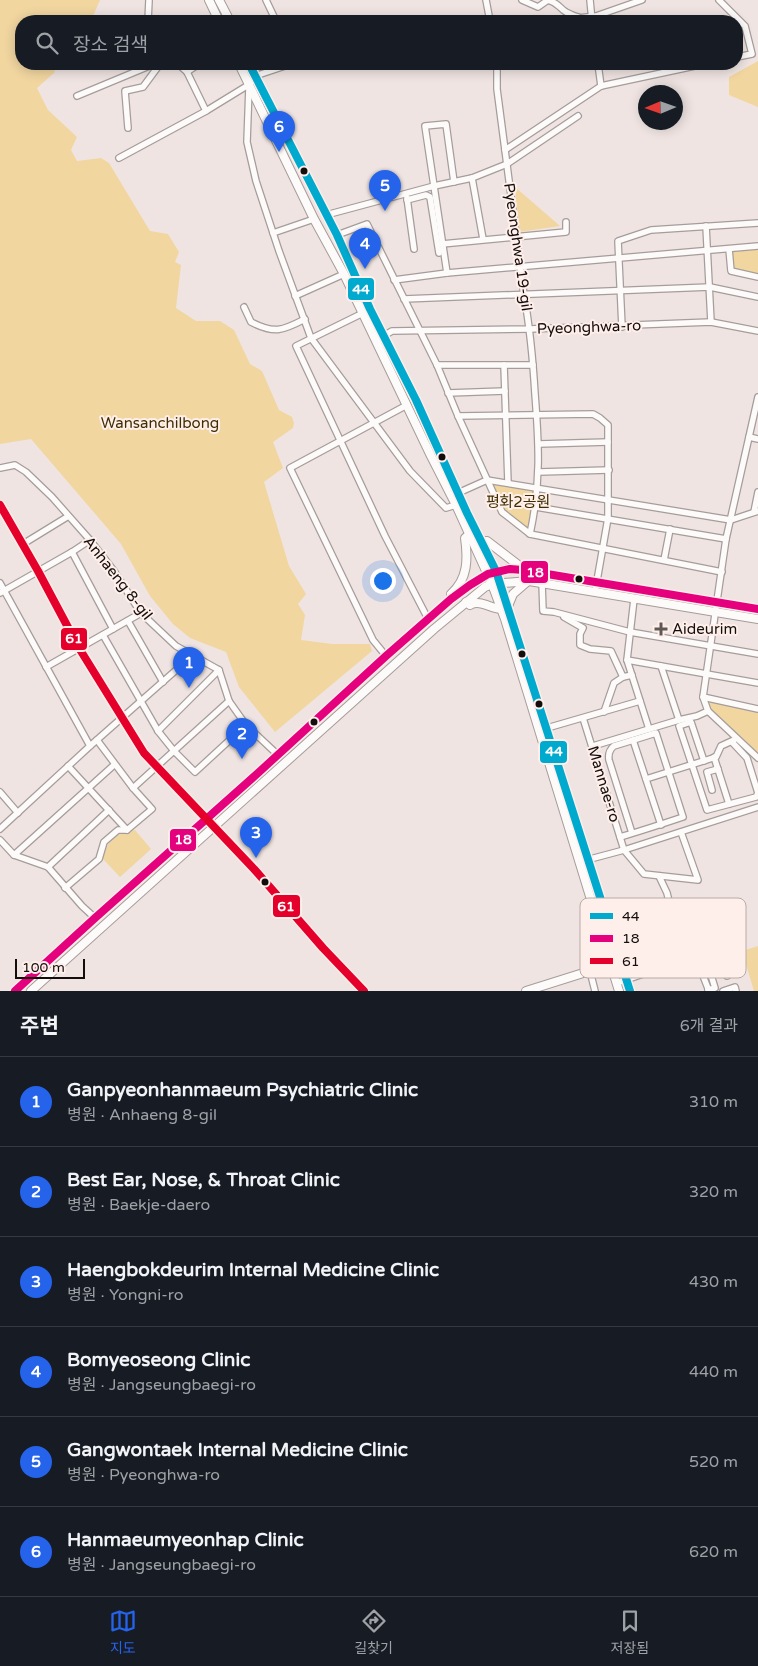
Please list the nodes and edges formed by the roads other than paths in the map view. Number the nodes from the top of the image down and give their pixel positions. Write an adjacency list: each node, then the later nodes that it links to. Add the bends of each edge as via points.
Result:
1 (149, 0): 10 (street)
2 (209, 0): 11 (street)
3 (219, 0): 12 (street)
4 (266, 0): 13 (street)
5 (486, 0): 14 (street)
6 (522, 0): 15 (street, via 538,6 548,0)
7 (590, 0): 16 (street)
8 (642, 0): 17 (street)
9 (719, 0): 18 (street)
10 (148, 15)
11 (216, 15)
12 (227, 15)
13 (273, 15)
14 (489, 15)
15 (574, 15)
16 (592, 15)
17 (603, 15)
18 (734, 15)
19 (743, 24): 20 (street, via 752,54)
20 (743, 56)
21 (140, 70): 35 (street)
22 (155, 70): 38 (street, via 143,86 124,90)
23 (185, 70): 31 (street)
24 (190, 70): 31 (street)
25 (242, 70): 33 (street)
26 (252, 70): 32 (street)
27 (273, 70): 32 (street)
28 (498, 70): 39 (street, Pyeonghwa 19-gil)
29 (599, 70): 34 (street)
30 (676, 70): 34 (street)
31 (187, 72): 36 (street)
32 (255, 76): 33 (street); 46 (street)
33 (250, 84): 36 (street); 47 (street); 51 (street, via 248,142 256,181)
34 (601, 86): 39 (street)
35 (77, 96)
36 (206, 110): 40 (street)
37 (578, 116): 41 (street)
38 (128, 128)
39 (505, 150): 41 (street, Pyeonghwa 19-gil)
40 (119, 158)
41 (507, 164): 42 (street); 53 (street, Pyeonghwa 19-gil)
42 (472, 178): 43 (street); 54 (street)
43 (454, 182): 44 (street); 44 (street, via 446,124 425,126)
44 (434, 186): 45 (street); 55 (street)
45 (407, 196): 46 (street); 58 (street); 60 (street, via 430,197)
46 (326, 215): 52 (street)
47 (314, 219): 51 (street); 64 (street)
48 (566, 222): 53 (street, via 566,232)
49 (758, 223): 50 (street)
50 (706, 226): 59 (street); 61 (street, via 651,230 618,241)
51 (273, 233): 70 (street)
52 (337, 236): 66 (street, via 367,224); 81 (street)
53 (516, 237): 54 (street); 62 (street, Pyeonghwa 19-gil)
54 (483, 239): 55 (street)
55 (442, 244): 63 (street)
56 (758, 246): 57 (street)
57 (729, 248): 59 (street); 65 (street, via 731,271)
58 (414, 249)
59 (708, 250): 61 (street); 67 (street)
60 (439, 253)
61 (619, 258): 62 (street); 68 (street)
62 (520, 267): 63 (street); 69 (street, Pyeonghwa 19-gil)
63 (447, 273): 66 (street)
64 (344, 274): 70 (street); 74 (street)
65 (758, 277)
66 (394, 280): 72 (street)
67 (710, 287): 68 (street); 71 (street); 76 (street)
68 (621, 291): 69 (street); 77 (street)
69 (524, 295): 72 (street); 78 (street, Pyeonghwa 19-gil)
70 (296, 296): 75 (street)
71 (758, 297)
72 (404, 299): 79 (street)
73 (244, 307): 75 (street, via 251,322 270,330 280,330)
74 (363, 313): 82 (street); 83 (street)
75 (305, 320): 82 (street)
76 (711, 322): 77 (street, Pyeonghwa-ro); 80 (street, Pyeonghwa-ro)
77 (622, 327): 78 (street, Pyeonghwa-ro)
78 (530, 329): 79 (street, Pyeonghwa-ro); 86 (street, Pyeonghwa 19-gil)
79 (418, 330): 81 (street, Pyeonghwa-ro, via 392,331); 84 (street)
80 (758, 331)
81 (384, 335): 83 (street, Pyeonghwa-ro); 107 (street)
82 (311, 338): 94 (street); 97 (street, via 296,346)
83 (376, 340): 90 (street)
84 (437, 365): 85 (street); 88 (street)
85 (504, 365): 86 (street); 87 (street)
86 (533, 365): 93 (street, Pyeonghwa 19-gil)
87 (505, 391): 88 (street); 92 (street)
88 (448, 393): 91 (street)
89 (758, 397): 95 (street)
90 (407, 405): 94 (street); 110 (street)
91 (458, 416): 92 (street); 103 (street)
92 (506, 416): 93 (street); 104 (street)
93 (537, 416): 98 (street, via 593,414 608,425); 99 (street, Pyeonghwa 19-gil)
94 (374, 422): 97 (street); 110 (street, via 410,471 440,503 446,508)
95 (749, 437): 96 (street); 115 (street)
96 (758, 439)
97 (340, 441): 145 (street); 156 (street, via 290,468 373,640)
98 (608, 442): 99 (street); 101 (street)
99 (539, 444): 102 (street, Pyeonghwa 19-gil)
100 (0, 468): 113 (street, Anhaeng 8-gil, via 14,465 21,468)
101 (609, 470): 102 (street); 108 (street)
102 (539, 472): 105 (street, Pyeonghwa 19-gil)
103 (486, 480): 104 (street); 107 (street); 118 (street, via 502,512)
104 (508, 483): 105 (street)
105 (538, 488): 108 (street); 111 (street, Pyeonghwa 19-gil)
106 (758, 492): 112 (street)
107 (458, 493): 121 (street)
108 (608, 499): 114 (street); 115 (street)
109 (0, 505): 122 (street)
110 (456, 505): 117 (street)
111 (536, 507): 114 (street); 118 (street, Pyeonghwa 19-gil)
112 (756, 511): 115 (street)
113 (68, 517): 120 (street, Anhaeng 8-gil); 122 (street)
114 (608, 518): 116 (street); 123 (street)
115 (731, 520): 119 (street)
116 (670, 529): 119 (street); 125 (street)
117 (470, 534): 129 (street); 145 (street, via 465,538 468,558 457,589)
118 (530, 534): 123 (street)
119 (726, 539): 128 (street)
120 (90, 540): 124 (street); 143 (street, Anhaeng 8-gil)
121 (482, 542): 126 (street, via 487,540 517,564); 129 (street)
122 (23, 544): 127 (street)
123 (603, 548): 125 (street); 131 (street)
124 (72, 552): 127 (street); 149 (street)
125 (664, 560): 128 (street)
126 (517, 569): 129 (street); 131 (street)
127 (38, 571): 135 (street); 153 (street)
128 (722, 572): 139 (street)
129 (492, 573): 134 (street); 148 (street, via 458,593)
130 (529, 581): 133 (street); 134 (street); 140 (street, via 513,594)
131 (597, 582): 136 (street); 139 (street)
132 (0, 583): 135 (street)
133 (542, 583): 136 (street); 144 (street, via 543,611)
134 (497, 584): 138 (street, via 485,587); 140 (street)
135 (2, 592): 159 (street)
136 (596, 592): 137 (street)
137 (634, 599): 142 (street); 150 (street)
138 (466, 602): 140 (street); 207 (street)
139 (718, 602): 141 (street); 142 (street)
140 (505, 608): 177 (street); 217 (street)
141 (758, 609)
142 (717, 612): 146 (street); 152 (street)
143 (141, 613): 147 (street); 155 (street, Anhaeng 8-gil, via 176,646)
144 (558, 613): 150 (street); 163 (street, via 583,628 580,645 611,651)
145 (426, 615): 148 (street, via 415,624)
146 (758, 619)
147 (128, 621): 149 (street); 164 (street)
148 (417, 628): 156 (street)
149 (113, 629): 151 (street)
150 (630, 632): 152 (street); 157 (street)
151 (103, 635): 153 (street); 169 (street)
152 (712, 646): 154 (street); 161 (street)
153 (79, 648): 159 (street); 173 (street)
154 (758, 654)
155 (192, 656): 160 (street, Anhaeng 8-gil); 164 (street)
156 (386, 656): 186 (street)
157 (627, 660): 158 (street); 162 (street)
158 (661, 666): 161 (street); 175 (street)
159 (46, 667): 183 (street)
160 (219, 670): 167 (street); 179 (street)
161 (707, 674): 165 (street); 166 (street)
162 (632, 675): 163 (street); 168 (street)
163 (623, 678): 172 (street, via 614,683)
164 (163, 682): 169 (street)
165 (758, 683)
166 (703, 697): 170 (street); 171 (street)
167 (228, 701): 176 (street); 185 (street)
168 (640, 701): 172 (street); 178 (street)
169 (140, 702): 173 (street); 179 (street)
170 (758, 709)
171 (708, 711): 175 (street); 182 (street)
172 (604, 712): 174 (street)
173 (122, 717): 180 (street); 193 (street, via 135,741)
174 (583, 718): 177 (street); 184 (street, Mannae-ro)
175 (680, 720): 178 (street)
176 (246, 725): 185 (street, via 195,772); 186 (street)
177 (548, 728): 216 (street)
178 (649, 729): 184 (street)
179 (158, 731): 185 (street)
180 (97, 740): 183 (street); 191 (street)
181 (633, 740): 195 (street, via 656,733); 196 (street); 211 (street, via 614,746 608,754)
182 (734, 740): 187 (street, via 722,741); 188 (street); 201 (street, via 747,758 758,793 756,797)
183 (90, 746): 192 (street)
184 (593, 746): 212 (street, Mannae-ro)
185 (174, 751): 193 (street)
186 (278, 755): 205 (street)
187 (714, 757): 189 (street); 194 (street)
188 (758, 758)
189 (704, 761): 190 (street); 190 (street, via 691,722 680,726)
190 (692, 764): 195 (street); 201 (street, via 707,810)
191 (114, 765): 197 (street); 198 (street)
192 (68, 766): 197 (street); 204 (street)
193 (156, 767): 198 (street); 205 (street)
194 (718, 769): 199 (street, via 707,772); 201 (street)
195 (668, 772): 196 (street); 206 (street, via 683,817)
196 (646, 779): 206 (street)
197 (89, 788): 203 (street); 215 (street)
198 (133, 788): 209 (street, via 152,809)
199 (712, 790)
200 (0, 792): 204 (street)
201 (729, 804)
202 (758, 807): 210 (street)
203 (109, 810): 209 (street); 218 (street)
204 (18, 813): 208 (street)
205 (205, 819): 207 (street); 224 (street)
206 (660, 825): 211 (street)
207 (213, 828): 234 (street); 235 (street)
208 (0, 829)
209 (127, 830): 220 (street, via 118,830 104,842 99,858)
210 (681, 832): 214 (street); 219 (street, Mannae-ro, via 698,880)
211 (632, 833): 212 (street)
212 (620, 837): 214 (street, Mannae-ro)
213 (0, 840): 215 (street)
214 (624, 850): 216 (street); 219 (street, Mannae-ro, via 644,874)
215 (14, 855): 218 (street)
216 (587, 860): 217 (street); 222 (street)
217 (579, 862): 221 (street)
218 (48, 867): 220 (street)
219 (659, 876): 223 (street)
220 (65, 888): 224 (street)
221 (590, 898)
222 (599, 898)
223 (668, 898)
224 (95, 918): 233 (street)
225 (580, 974): 236 (street)
226 (592, 978): 237 (street)
227 (633, 978): 230 (street)
228 (704, 978): 232 (street)
229 (712, 978): 232 (street, via 715,988)
230 (627, 980): 231 (street); 238 (street)
231 (618, 987)
232 (709, 990)
233 (15, 991)
234 (30, 991)
235 (364, 991)
236 (526, 991)
237 (595, 991)
238 (630, 991)
239 (723, 991): 240 (street, via 735,987)
240 (736, 991)

